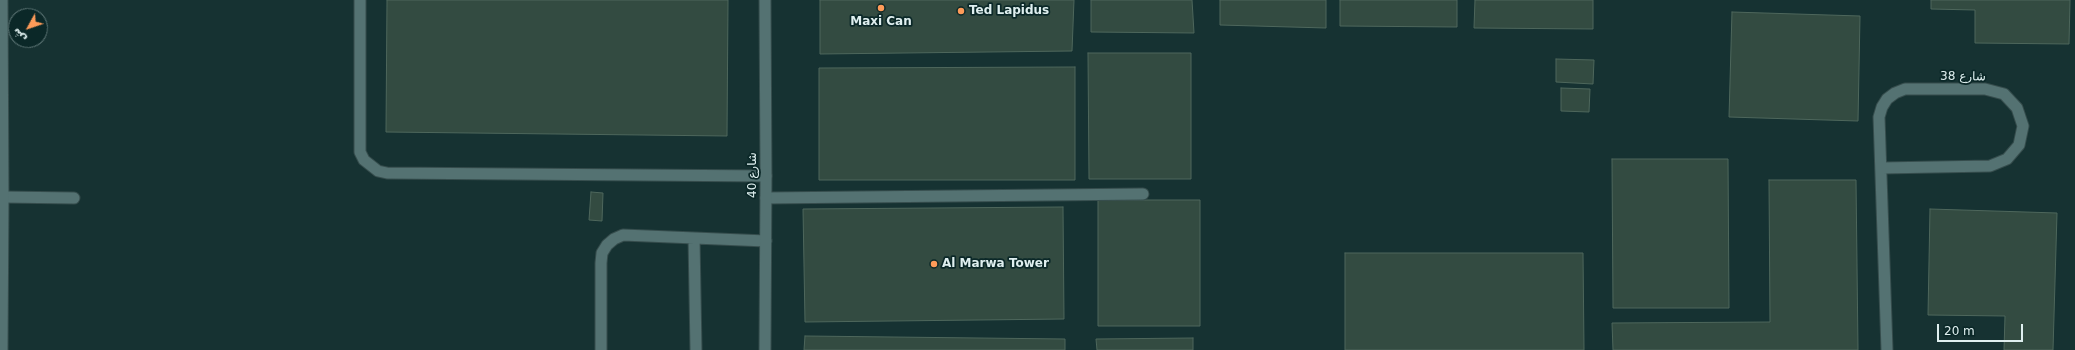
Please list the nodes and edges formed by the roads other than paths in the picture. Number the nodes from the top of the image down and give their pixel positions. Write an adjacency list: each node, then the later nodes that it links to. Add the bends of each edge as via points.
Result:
1 (2, 0): 7 (street)
2 (360, 0): 5 (street, via 360,152 364,160 378,172)
3 (765, 0): 5 (street, شارع 40)
4 (1882, 168): 4 (street, شارع 38, via 1990,166 2007,159 2019,144 2023,126 2017,108 2004,94 1985,89 1905,89 1895,93 1887,99 1880,117); 16 (street, شارع 38)
5 (766, 176): 9 (street, شارع 40)
6 (1143, 194): 9 (street)
7 (4, 197): 8 (street); 12 (street)
8 (74, 198)
9 (766, 198): 11 (street, شارع 40)
10 (694, 238): 11 (street); 13 (street, via 623,235 607,245 602,253 601,263); 14 (street)
11 (766, 241): 15 (street, شارع 40)
12 (2, 350)
13 (601, 350)
14 (696, 350)
15 (765, 350)
16 (1887, 350)

